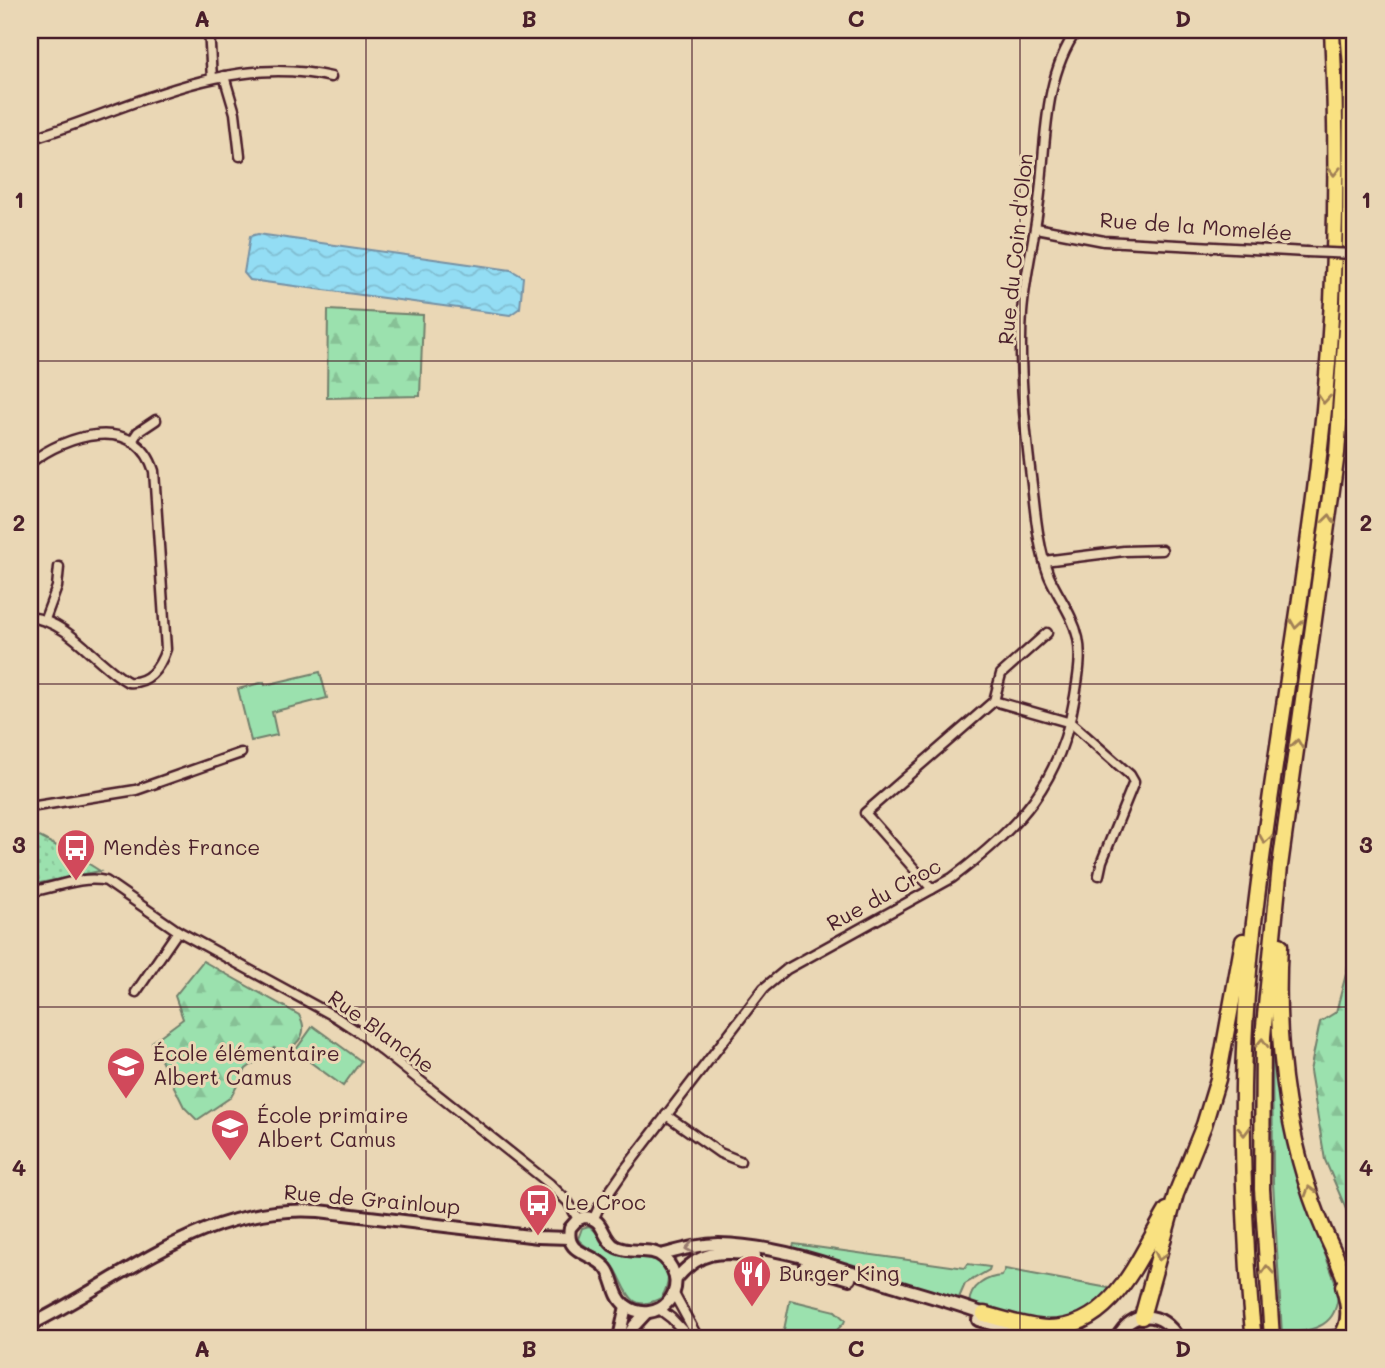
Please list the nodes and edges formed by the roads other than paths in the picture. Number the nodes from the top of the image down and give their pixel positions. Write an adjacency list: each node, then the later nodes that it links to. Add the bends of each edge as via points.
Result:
1 (209, 30): 7 (street)
2 (1077, 30): 10 (street, Rue du Coin d'Olon, via 1056,72 1051,95)
3 (1332, 30): 26 (highway, one-way to 26, via 1334,150 1318,462)
4 (1348, 30): 24 (highway, one-way to 4, via 1337,453 1350,239)
5 (224, 76): 6 (street, via 287,69); 7 (street); 9 (street, via 235,113)
6 (331, 77)
7 (212, 78): 8 (street)
8 (30, 139)
9 (240, 156)
10 (1036, 228): 11 (street, Rue de la Momelée, bridge, via 1104,241); 16 (street, Rue du Coin d'Olon, via 1027,270 1021,348 1033,493)
11 (1355, 254)
12 (156, 419): 13 (street)
13 (132, 441): 14 (street, via 111,434 71,440 50,447); 19 (street, via 146,453 154,471 167,637 163,660 146,679 128,682)
14 (30, 463)
15 (1162, 550): 16 (street)
16 (1044, 561): 22 (street, Rue du Croc, via 1079,642)
17 (59, 567): 19 (street)
18 (30, 617): 19 (street)
19 (45, 619)
20 (1047, 633): 21 (street, via 1002,674)
21 (994, 701): 22 (street); 28 (street, via 865,813)
22 (1070, 723): 27 (street, via 1134,782); 28 (street, Rue du Croc, via 1054,769 1022,816 971,864)
23 (241, 753): 25 (street, via 136,790)
24 (1289, 792): 37 (highway, one-way to 24, via 1294,1135 1283,1070 1279,959); 59 (highway, one-way to 24, via 1262,1189 1262,1036)
25 (30, 807)
26 (1261, 868): 34 (highway, via 1252,888 1218,1079); 58 (highway, one-way to 58, via 1243,1082 1244,1195)
27 (1099, 875)
28 (932, 889): 32 (street, Rue du Croc, via 788,969 764,988)
29 (30, 892): 30 (street, Rue Blanche, via 97,878)
30 (178, 931): 31 (street); 36 (street, Rue Blanche, via 360,1034 550,1184)
31 (136, 992)
32 (666, 1115): 33 (street, via 720,1153); 35 (street, Rue du Croc)
33 (740, 1161)
34 (1176, 1194): 46 (highway, via 1113,1299 1095,1314 1048,1328); 47 (highway, one-way to 47)
35 (594, 1218): 36 (street); 39 (street, via 613,1244)
36 (578, 1219): 38 (street, via 570,1227)
37 (1324, 1234): 42 (highway); 49 (highway, via 1348,1301)
38 (569, 1238): 43 (street, via 576,1249 608,1270); 48 (street, Rue de Grainloup, via 298,1209 258,1212 193,1234)
39 (661, 1255): 40 (street); 46 (street, one-way to 39, via 778,1253 719,1244)
40 (676, 1279): 41 (street); 54 (street, via 688,1265 712,1253 765,1256)
41 (674, 1294): 44 (street); 53 (street)
42 (1355, 1298)
43 (626, 1306): 45 (street); 50 (street)
44 (659, 1309): 45 (street); 52 (street)
45 (646, 1312): 51 (street)
46 (984, 1314): 55 (street)
47 (1142, 1317): 56 (street, via 1131,1321); 57 (street, via 1164,1321)
48 (30, 1325)
49 (1346, 1336): 60 (street)
50 (619, 1338)
51 (627, 1338)
52 (691, 1338)
53 (698, 1338)
54 (1036, 1338)
55 (1055, 1338)
56 (1116, 1338)
57 (1179, 1338)
58 (1254, 1338)
59 (1272, 1338)
60 (1320, 1338)

